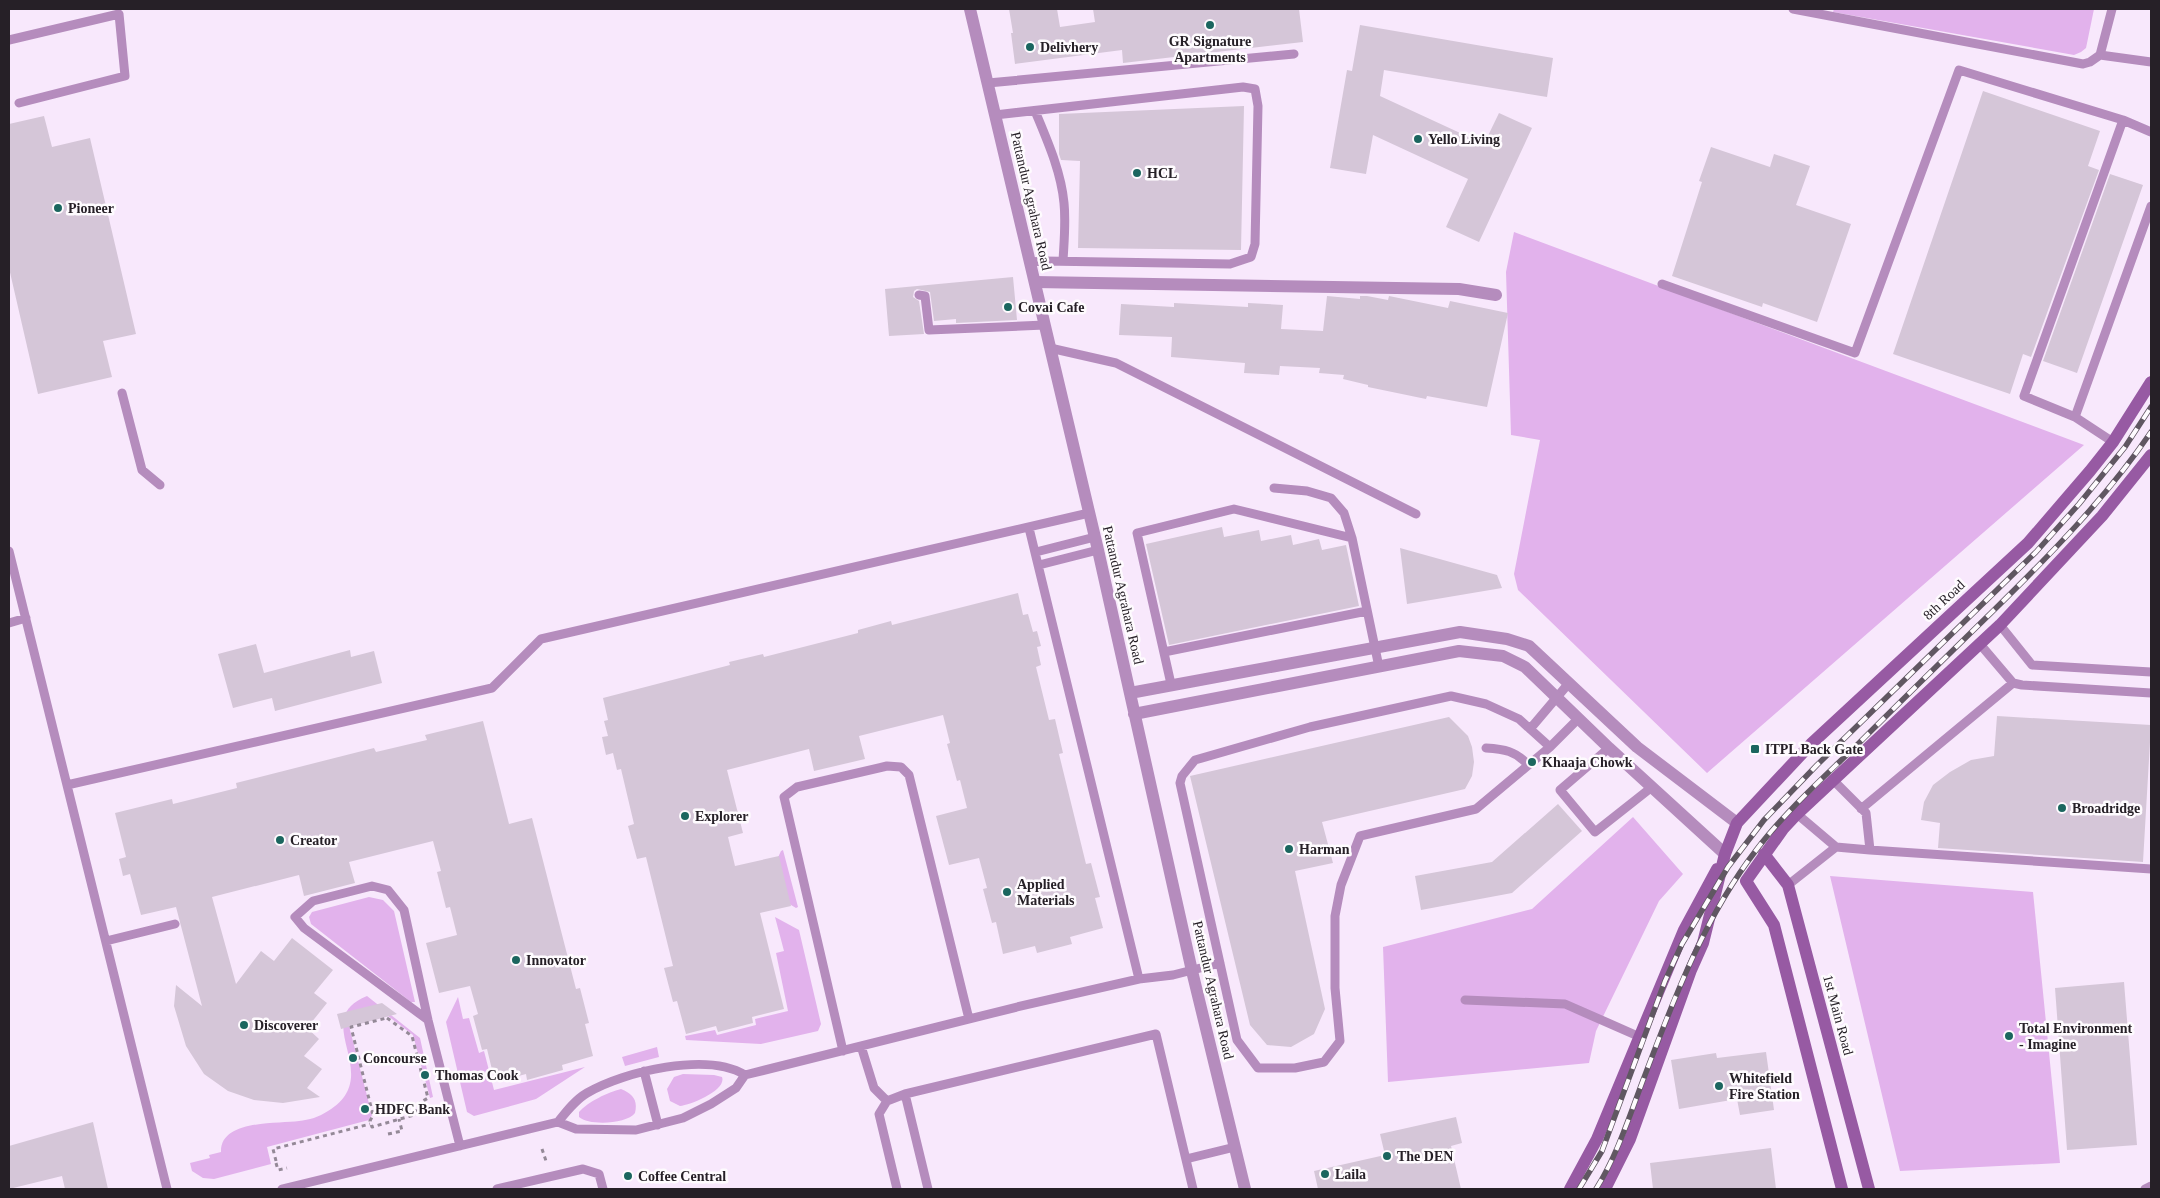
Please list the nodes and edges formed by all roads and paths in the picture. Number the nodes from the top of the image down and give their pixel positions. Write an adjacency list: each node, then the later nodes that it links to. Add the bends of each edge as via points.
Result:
1 (970, 9): 10 (street, Pattandur Agrahara Road)
2 (1793, 9): 5 (lane)
3 (2112, 9): 8 (lane)
4 (119, 11): 6 (lane); 11 (lane, via 125,76)
5 (1821, 12): 8 (lane, via 2083,64)
6 (9, 40)
7 (1294, 54): 10 (lane)
8 (2100, 55): 9 (lane)
9 (2151, 62)
10 (988, 83): 13 (street, Pattandur Agrahara Road)
11 (19, 103)
12 (1035, 111): 13 (lane); 17 (lane, via 1060,181 1064,203); 17 (lane, via 1243,87 1255,89 1258,106 1255,244 1251,257 1230,264)
13 (995, 115): 18 (street, Pattandur Agrahara Road)
14 (2123, 120): 15 (lane); 20 (lane, via 1959,70 1855,353); 27 (lane, via 2024,396)
15 (2151, 132)
16 (2151, 206): 27 (lane)
17 (1063, 261): 18 (lane)
18 (1030, 262): 19 (street, Pattandur Agrahara Road)
19 (1035, 282): 21 (street, via 1459,289); 23 (street, Pattandur Agrahara Road)
20 (1662, 284)
21 (1496, 295)
22 (919, 296): 23 (lane, via 925,296 929,330)
23 (1045, 325): 24 (street, Pattandur Agrahara Road)
24 (1050, 348): 32 (street, Pattandur Agrahara Road); 33 (lane, via 1116,363)
25 (2151, 382): 28 (main road, 8th Road)
26 (122, 393): 30 (lane, via 142,470)
27 (2075, 417): 28 (lane)
28 (2113, 442): 68 (main road, 8th Road, via 2028,543 1811,744)
29 (2151, 455): 44 (main road, via 2102,516)
30 (160, 485)
31 (1274, 488): 36 (lane, via 1307,491 1331,498 1344,513)
32 (1089, 513): 34 (lane); 35 (street, Pattandur Agrahara Road)
33 (1416, 514)
34 (1030, 528): 39 (lane); 64 (lane, via 541,639 492,688)
35 (1095, 537): 37 (street, Pattandur Agrahara Road); 39 (lane)
36 (1352, 538): 41 (lane); 47 (lane, via 1234,509 1137,533)
37 (1098, 550): 40 (lane); 53 (street, Pattandur Agrahara Road)
38 (9, 551): 42 (lane)
39 (1036, 552): 40 (lane)
40 (1039, 565): 79 (lane)
41 (1368, 611): 46 (lane); 47 (lane)
42 (26, 618): 43 (lane); 64 (lane)
43 (9, 623)
44 (2000, 624): 45 (main road); 49 (lane, via 2032,665)
45 (1980, 643): 51 (lane); 63 (main road)
46 (1375, 648): 48 (lane); 50 (street, via 1460,632 1507,639 1529,646); 52 (street)
47 (1164, 652): 52 (lane)
48 (1379, 667): 55 (street, via 1458,651 1503,656 1525,667); 56 (street)
49 (2151, 672)
50 (1569, 683): 55 (lane); 68 (street, via 1637,747)
51 (2013, 683): 54 (lane); 66 (lane)
52 (1171, 684): 53 (street)
53 (1130, 693): 56 (street, Pattandur Agrahara Road)
54 (2151, 693)
55 (1556, 697): 57 (street); 58 (lane)
56 (1134, 714): 78 (street, Pattandur Agrahara Road)
57 (1578, 719): 59 (lane); 61 (street)
58 (1530, 729): 59 (lane); 77 (lane, via 1518,719 1486,704 1451,696 1310,727 1195,760 1180,783)
59 (1550, 747): 62 (lane)
60 (1486, 748): 62 (lane, via 1514,753)
61 (1609, 748): 65 (street); 65 (lane, via 1560,790 1595,832)
62 (1528, 765): 77 (lane, via 1476,809 1360,836 1336,905 1335,988 1340,1042 1324,1062 1295,1068 1258,1068 1237,1040)
63 (1832, 779): 66 (lane); 67 (main road)
64 (67, 784): 76 (lane)
65 (1652, 787): 71 (street)
66 (1861, 809): 70 (lane, via 1866,813)
67 (1797, 814): 69 (lane); 72 (main road)
68 (1737, 824): 71 (main road)
69 (1836, 847): 70 (lane); 74 (lane)
70 (1870, 850): 73 (lane)
71 (1725, 854): 83 (main road, via 1684,930); 109 (main road, via 1704,943 1691,970 1630,1139)
72 (1764, 854): 74 (main road, 1st Main Road); 110 (main road, via 1746,881 1774,925)
73 (2151, 869)
74 (1788, 885): 111 (main road, 1st Main Road)
75 (175, 924): 76 (lane)
76 (106, 941): 100 (lane)
77 (1220, 964): 78 (lane)
78 (1192, 971): 79 (lane); 96 (street, Pattandur Agrahara Road)
79 (1139, 979): 81 (lane)
80 (1465, 1000): 83 (lane, via 1565,1004)
81 (968, 1019): 84 (lane); 85 (lane, via 909,775 901,767 887,766 802,786 784,797)
82 (428, 1020): 82 (lane, via 304,928 295,917 313,901 372,886 388,890 404,910); 95 (lane)
83 (1640, 1037): 108 (main road, via 1597,1139)
84 (861, 1046): 85 (lane); 89 (lane, via 874,1088)
85 (843, 1051): 87 (lane)
86 (644, 1071): 87 (lane, via 664,1066 710,1065 734,1068); 91 (lane, via 587,1093); 93 (lane)
87 (745, 1075): 93 (lane, via 736,1088 711,1104 683,1118)
88 (905, 1094): 89 (lane); 97 (lane, via 1156,1034); 105 (lane)
89 (886, 1101): 104 (lane, via 879,1114)
90 (399, 1120): 92 (path, via 372,1127); 92 (path, via 414,1116 418,1104 428,1098 412,1036 387,1018 351,1027 373,1115); 94 (path, via 402,1131)
91 (558, 1122): 93 (lane, via 576,1129 597,1130 636,1130); 95 (lane)
92 (370, 1124): 98 (path, via 273,1149 278,1170)
93 (658, 1124)
94 (388, 1134)
95 (460, 1146): 101 (lane)
96 (1235, 1148): 97 (lane); 107 (street, Pattandur Agrahara Road)
97 (1186, 1159): 106 (lane)
98 (288, 1168)
99 (2151, 1186): 112 (lane)
100 (168, 1188)
101 (282, 1189)
102 (497, 1189): 103 (lane, via 583,1169 599,1174)
103 (603, 1189)
104 (897, 1189)
105 (928, 1189)
106 (1193, 1189)
107 (1245, 1189)
108 (1570, 1189)
109 (1605, 1189)
110 (1842, 1189)
111 (1869, 1189)
112 (2145, 1189)

